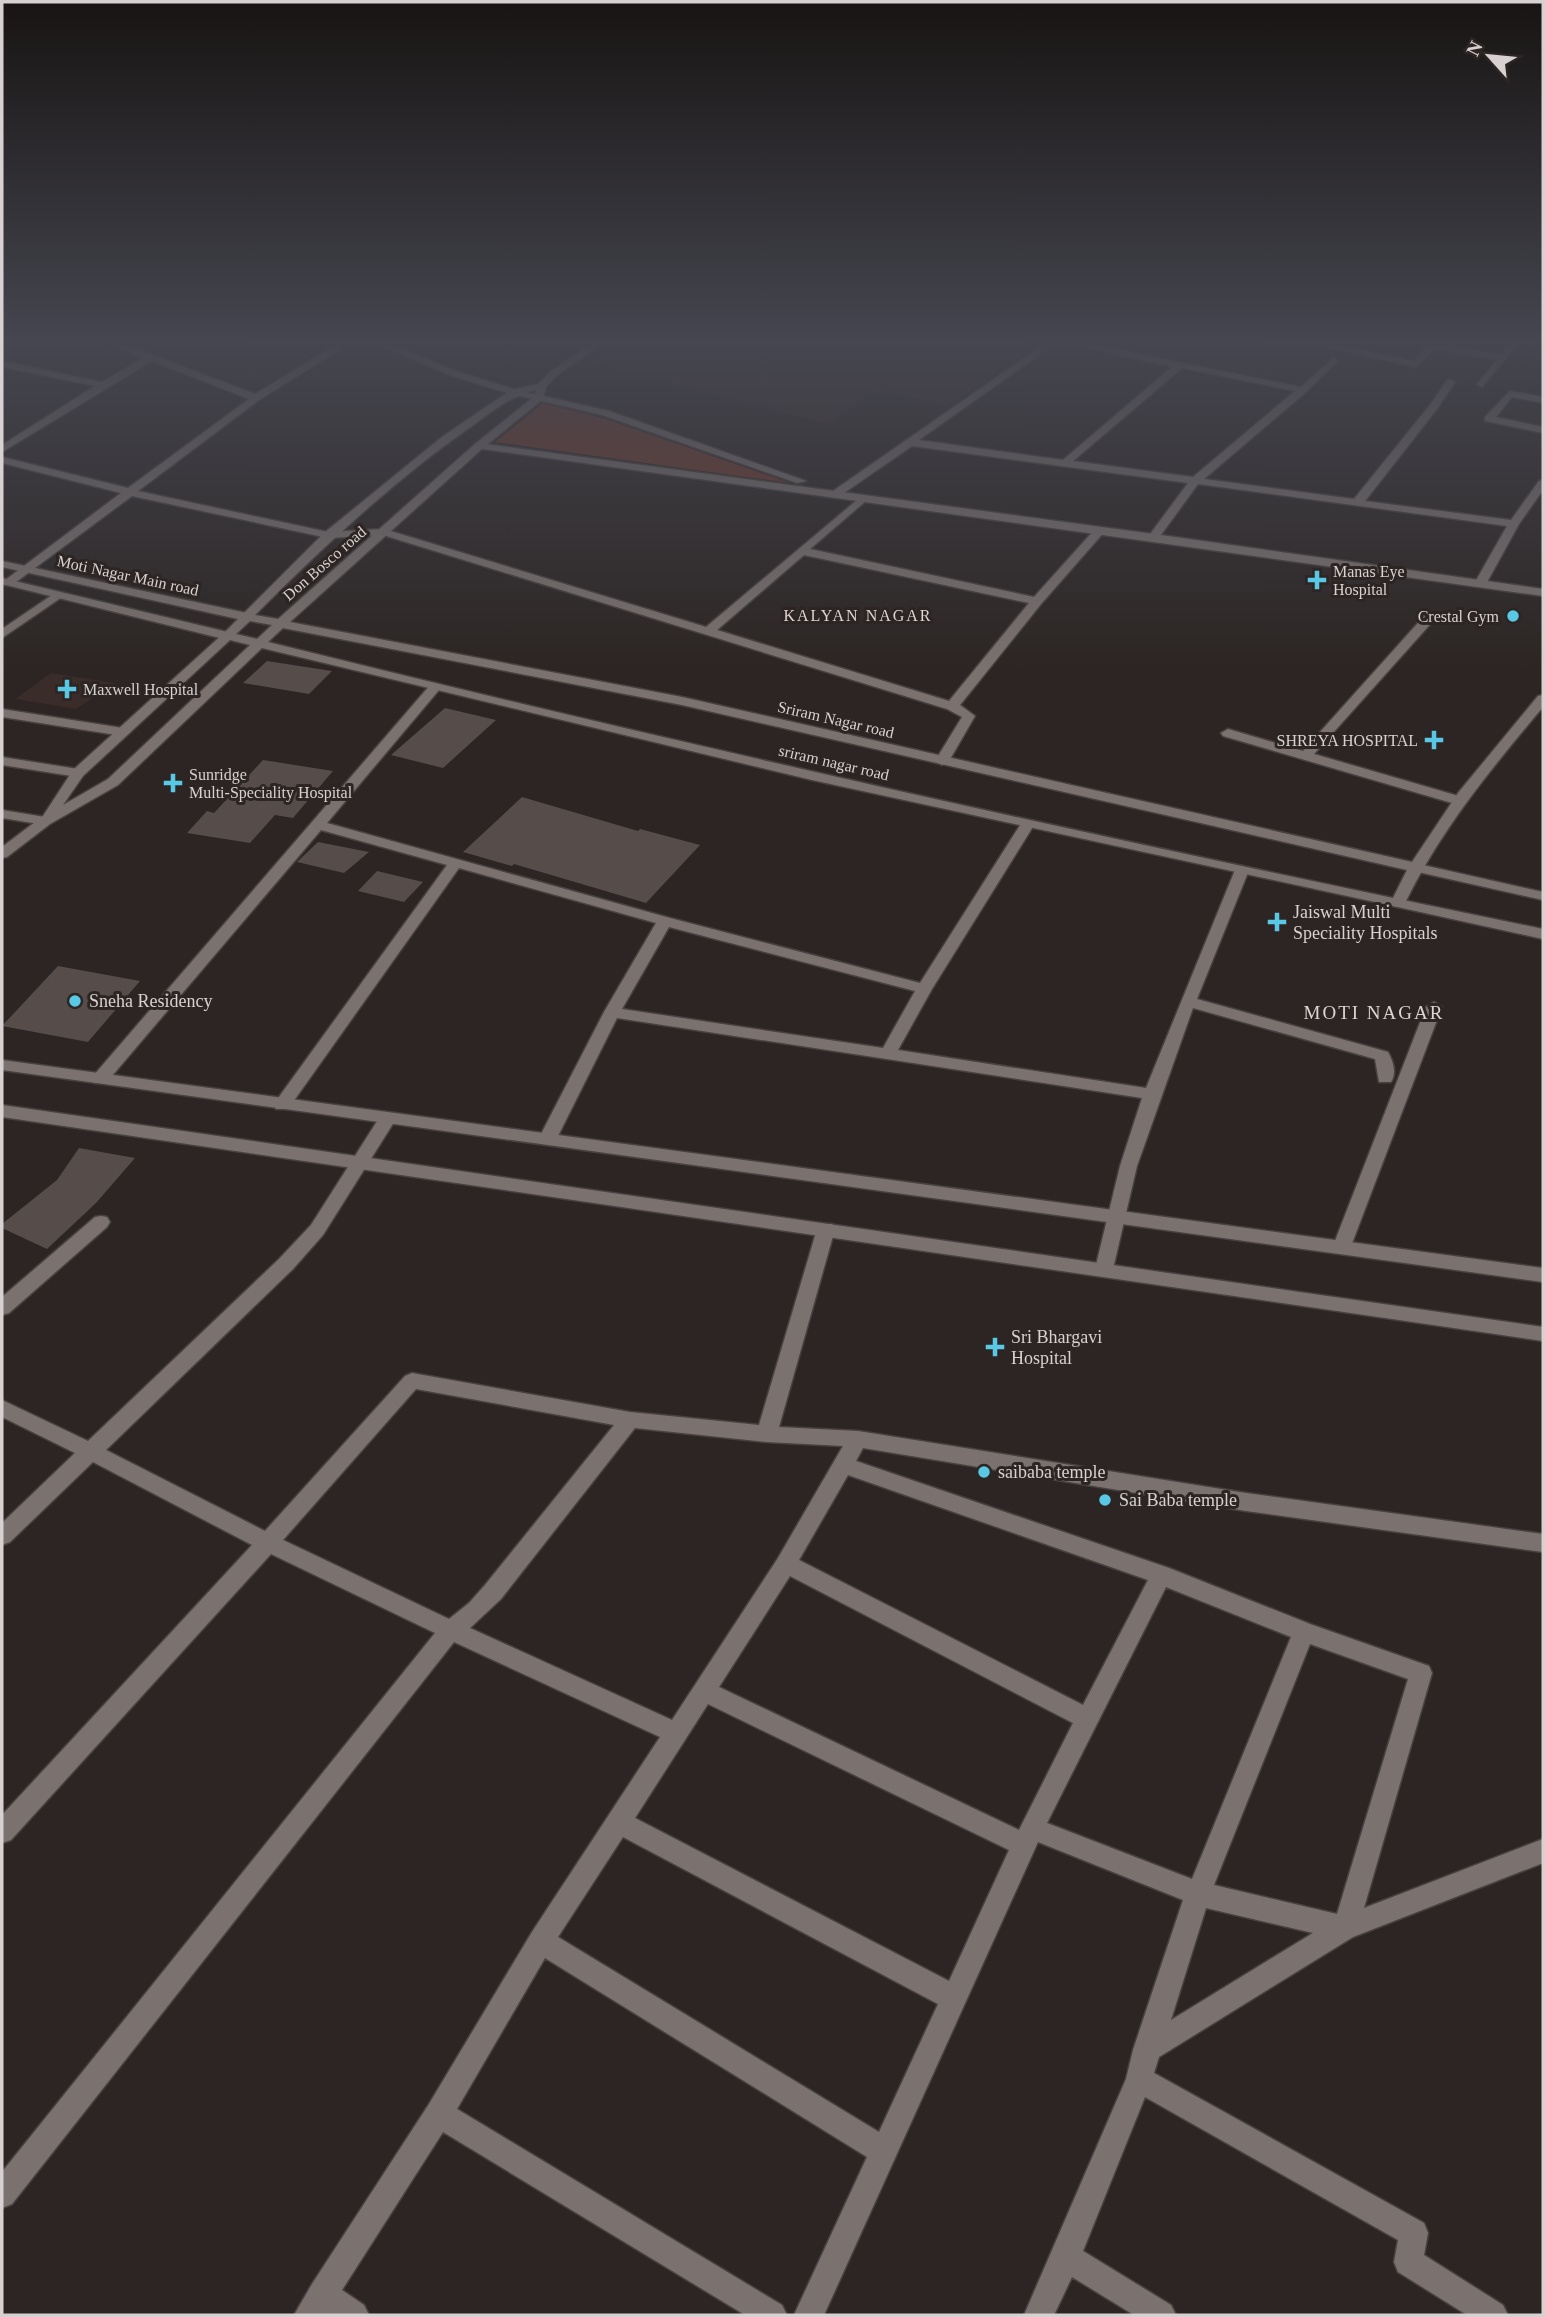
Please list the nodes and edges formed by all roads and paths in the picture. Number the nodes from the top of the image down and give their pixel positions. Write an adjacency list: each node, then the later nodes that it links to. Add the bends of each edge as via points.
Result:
1 (182, 453): 15 (street)
2 (429, 453): 22 (street, Don Bosco road)
3 (471, 453): 21 (street, Don Bosco road)
4 (533, 453): 16 (street)
5 (721, 453): 16 (street)
6 (893, 453): 16 (street)
7 (987, 453): 12 (street)
8 (1077, 453): 12 (street)
9 (1228, 453): 13 (street)
10 (1397, 453): 18 (street)
11 (2, 460): 15 (street)
12 (1064, 464): 13 (street)
13 (1194, 482): 18 (street); 23 (street)
14 (1543, 483): 19 (street)
15 (129, 492): 22 (street); 26 (street)
16 (837, 493): 17 (street)
17 (863, 498): 20 (street); 24 (street)
18 (1357, 503): 19 (street)
19 (1514, 524): 28 (street)
20 (1100, 530): 23 (street); 31 (street)
21 (384, 531): 22 (street); 34 (street, Don Bosco road); 35 (street)
22 (328, 535): 32 (street, Don Bosco road)
23 (1154, 537): 28 (street)
24 (802, 551): 31 (street); 35 (street)
25 (2, 564): 26 (street, Moti Nagar Main road)
26 (26, 569): 27 (street); 32 (street, Moti Nagar Main road)
27 (5, 582): 30 (street, Moti Nagar Main road)
28 (1480, 584): 29 (street)
29 (1543, 593)
30 (59, 595): 36 (street); 37 (street, Moti Nagar Main road)
31 (1037, 601): 41 (street)
32 (247, 617): 34 (street, Sriram Nagar road); 37 (street, Don Bosco road)
33 (1430, 617): 45 (street)
34 (281, 623): 38 (street, Don Bosco road); 47 (street, Sriram Nagar road, via 682,701)
35 (710, 630): 41 (street)
36 (2, 634)
37 (228, 636): 38 (street, sriram nagar road); 43 (street, Don Bosco road)
38 (258, 643): 39 (street, sriram nagar road); 51 (street, Don Bosco road, via 113,782)
39 (435, 687): 52 (street); 53 (street, sriram nagar road)
40 (1543, 699): 49 (street)
41 (952, 706): 47 (street, via 969,716)
42 (2, 713): 43 (street)
43 (123, 732): 48 (street, Don Bosco road)
44 (1228, 733): 45 (street)
45 (1306, 755): 49 (street)
46 (2, 761): 48 (street)
47 (942, 761): 56 (street, Sriram Nagar road)
48 (78, 773): 51 (street, Don Bosco road)
49 (1457, 800): 56 (street)
50 (2, 814): 51 (street)
51 (45, 821): 54 (street)
52 (316, 824): 55 (street); 69 (street)
53 (1027, 825): 57 (street, sriram nagar road); 62 (street)
54 (2, 854)
55 (456, 862): 60 (street); 71 (street)
56 (1414, 867): 58 (street, Sriram Nagar road); 59 (street)
57 (1242, 870): 59 (street, sriram nagar road); 63 (street)
58 (1543, 896)
59 (1398, 902): 61 (street, sriram nagar road)
60 (665, 921): 62 (street); 65 (street)
61 (1543, 934)
62 (924, 989): 66 (street)
63 (1188, 1002): 68 (street, via 1382,1056); 70 (street)
64 (1434, 1007): 79 (street)
65 (612, 1012): 66 (street); 74 (street)
66 (888, 1054): 70 (street)
67 (2, 1065): 69 (street)
68 (1385, 1078)
69 (100, 1079): 71 (street)
70 (1150, 1094): 76 (street)
71 (282, 1105): 73 (street)
72 (4, 1114): 75 (street)
73 (387, 1119): 74 (street); 75 (street)
74 (548, 1138): 76 (street)
75 (360, 1165): 78 (street); 88 (street, via 317,1230 286,1264)
76 (1113, 1216): 79 (street); 80 (street)
77 (101, 1222): 82 (street)
78 (826, 1228): 80 (street); 86 (street)
79 (1342, 1247): 81 (street)
80 (1104, 1269): 83 (street)
81 (1543, 1275)
82 (2, 1308)
83 (1543, 1334)
84 (2, 1408): 88 (street)
85 (630, 1420): 86 (street); 91 (street, via 412,1381); 95 (street, via 493,1592)
86 (767, 1434): 87 (street)
87 (858, 1439): 89 (street); 92 (street, via 1246,1502)
88 (91, 1449): 90 (street); 91 (street)
89 (844, 1465): 93 (street); 94 (street)
90 (2, 1536)
91 (268, 1543): 95 (street); 101 (street)
92 (1543, 1543)
93 (786, 1564): 97 (street); 98 (street)
94 (1161, 1575): 96 (street); 98 (street)
95 (450, 1631): 99 (street); 112 (street)
96 (1304, 1632): 104 (street); 105 (street, via 1421,1673)
97 (703, 1690): 99 (street); 102 (street)
98 (1088, 1719): 102 (street)
99 (676, 1733): 100 (street)
100 (619, 1822): 106 (street); 107 (street)
101 (2, 1832)
102 (1028, 1836): 104 (street); 107 (street)
103 (1543, 1851): 105 (street)
104 (1198, 1895): 105 (street); 108 (street)
105 (1345, 1928): 108 (street)
106 (541, 1941): 110 (street); 111 (street)
107 (953, 1997): 111 (street)
108 (1146, 2050): 109 (street)
109 (1139, 2079): 113 (street); 120 (street, via 1414,2233 1408,2262)
110 (439, 2114): 114 (street); 116 (street)
111 (884, 2151): 117 (street)
112 (2, 2194)
113 (1066, 2257): 118 (street); 119 (street)
114 (315, 2304): 115 (street)
115 (354, 2315)
116 (772, 2315)
117 (809, 2315)
118 (1039, 2315)
119 (1161, 2315)
120 (1493, 2315)

